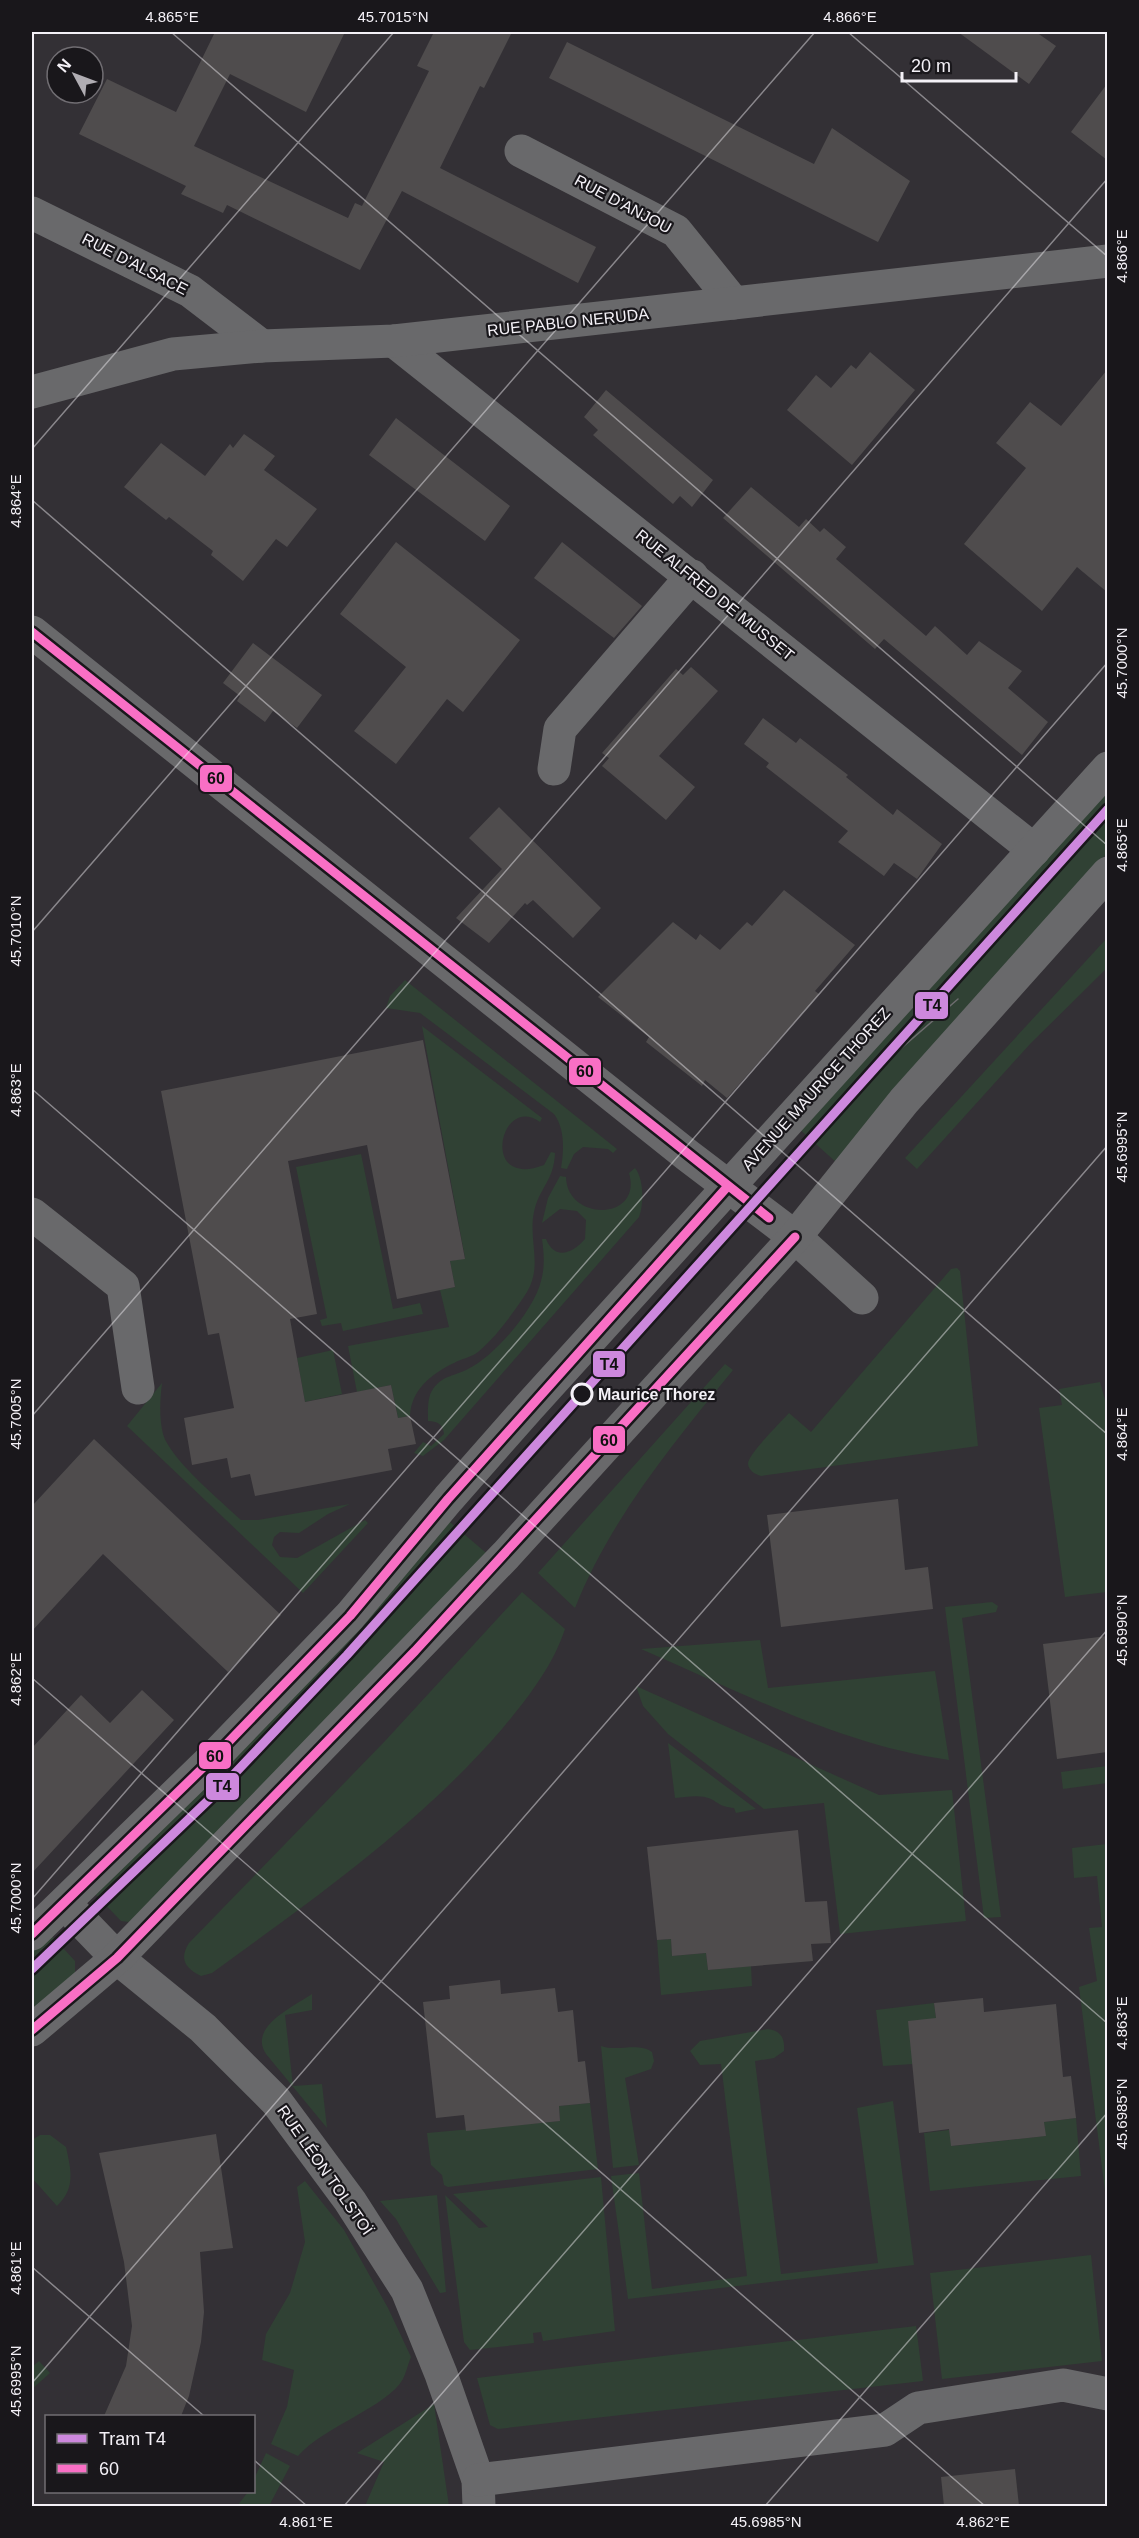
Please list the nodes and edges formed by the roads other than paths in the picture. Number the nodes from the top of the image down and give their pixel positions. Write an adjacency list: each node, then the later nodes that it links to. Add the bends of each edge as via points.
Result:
1 (521, 151): 4 (street, RUE D'ANJOU, via 676,231)
2 (32, 213): 6 (street, RUE D'ALSACE, via 190,291)
3 (1107, 261): 4 (street, RUE PABLO NERUDA)
4 (734, 303): 5 (street, RUE PABLO NERUDA)
5 (394, 341): 6 (street, RUE PABLO NERUDA); 8 (street, RUE ALFRED DE MUSSET)
6 (262, 346): 7 (street, RUE PABLO NERUDA, via 173,354)
7 (32, 392)
8 (692, 576): 11 (street, via 560,729); 12 (street, RUE ALFRED DE MUSSET)
9 (32, 632): 14 (street)
10 (1107, 768): 12 (street, AVENUE MAURICE THOREZ)
11 (554, 769)
12 (1034, 850): 14 (street, AVENUE MAURICE THOREZ)
13 (1107, 873): 16 (street, via 904,1101)
14 (728, 1186): 16 (street); 19 (street, AVENUE MAURICE THOREZ, via 448,1499 350,1616)
15 (32, 1214): 18 (street, via 123,1286)
16 (795, 1237): 17 (street); 21 (street, via 506,1555)
17 (861, 1298)
18 (138, 1388)
19 (65, 1904): 20 (street, AVENUE MAURICE THOREZ); 21 (street, RUE LÉON TOLSTOÏ)
20 (32, 1934)
21 (117, 1958): 22 (street); 24 (street, RUE LÉON TOLSTOÏ, via 203,2028 276,2101 350,2200 407,2290 441,2374)
22 (32, 2030)
23 (1107, 2394): 24 (street, via 1063,2385 918,2408 885,2430)
24 (479, 2493)

